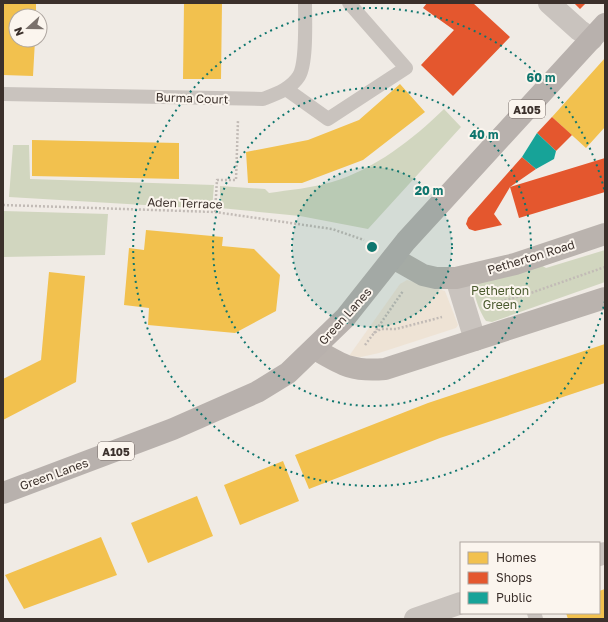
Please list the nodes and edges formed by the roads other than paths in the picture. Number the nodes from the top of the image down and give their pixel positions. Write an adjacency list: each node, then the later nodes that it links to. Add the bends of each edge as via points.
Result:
1 (305, 3): 5 (lane, Burma Court, via 305,42 299,76)
2 (349, 3): 5 (lane, via 406,68 328,119)
3 (549, 3): 4 (street, via 579,30)
4 (598, 32): 8 (main road, Green Lanes / A105, via 449,193)
5 (286, 89): 6 (lane, Burma Court, via 263,99)
6 (3, 94)
7 (605, 234): 9 (street, Petherton Road, via 515,264)
8 (393, 258): 9 (street, Petherton Road, via 423,275); 12 (main road, Green Lanes / A105, via 345,318)
9 (456, 278): 11 (street)
10 (605, 298): 11 (street)
11 (475, 340): 12 (street, via 385,369 369,371 342,365)
12 (315, 349): 13 (main road, Green Lanes / A105, via 288,373 257,392 173,429)
13 (3, 493)
14 (460, 603): 15 (street)
15 (415, 619)

